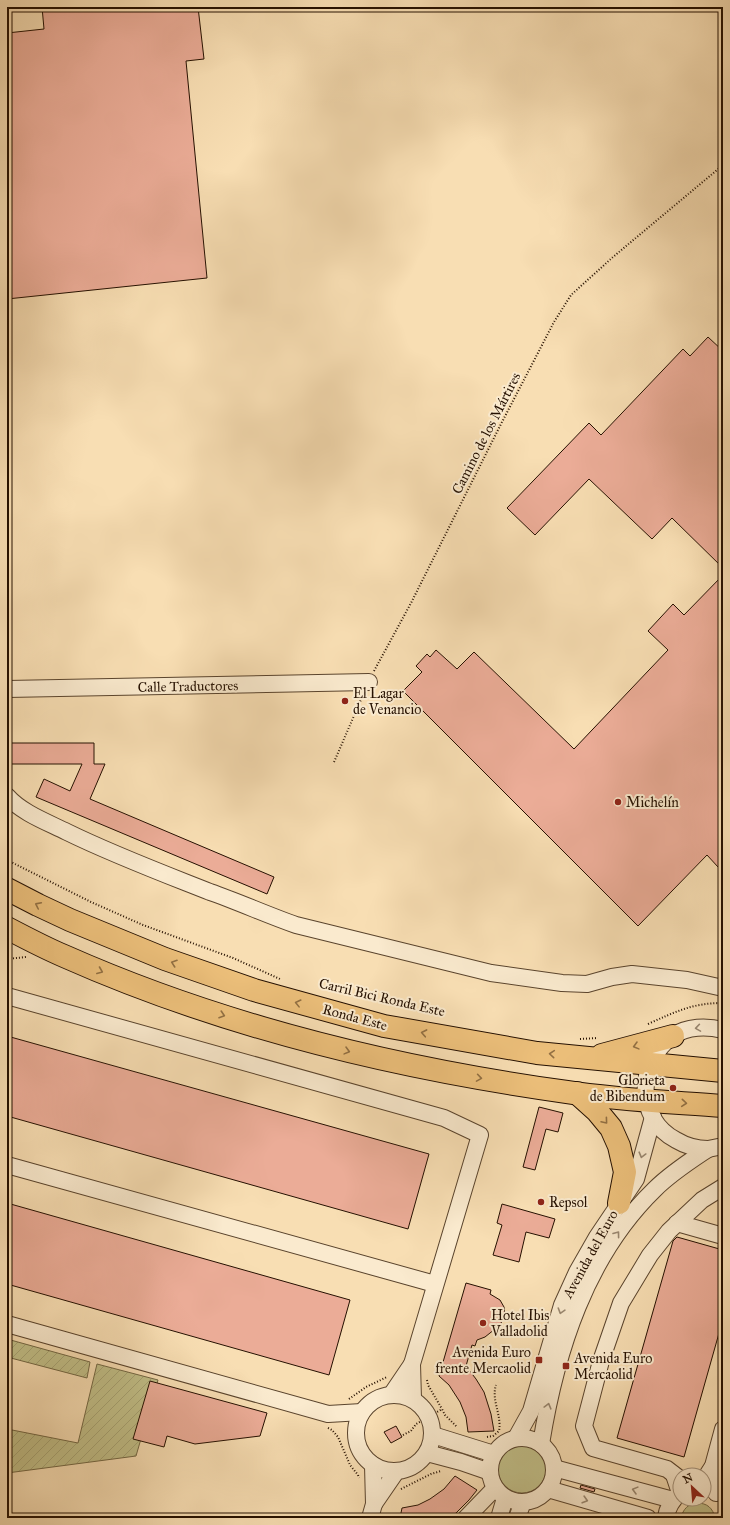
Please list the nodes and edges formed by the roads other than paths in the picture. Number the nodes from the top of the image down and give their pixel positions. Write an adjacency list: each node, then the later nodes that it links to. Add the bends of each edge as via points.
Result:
1 (369, 682): 2 (street, Calle Traductores)
2 (7, 689)
3 (7, 796): 6 (street, via 29,813 126,859 296,925 491,973 587,984 632,974 687,980)
4 (7, 888): 10 (highway, Ronda Este, one-way to 4, via 537,1053 392,1027 291,1001 165,959 70,920)
5 (7, 928): 13 (highway, one-way to 13, via 64,956 172,999 293,1037 364,1056 441,1072)
6 (723, 988)
7 (7, 996): 22 (street, via 444,1118 480,1135)
8 (723, 1030): 9 (street, one-way to 9, via 712,1027 698,1028)
9 (673, 1036): 10 (highway, one-way to 10); 11 (street, via 658,1050)
10 (591, 1058): 11 (highway, Ronda Este)
11 (649, 1065): 12 (highway, Ronda Este); 15 (street, Avenida del Euro, via 646,1078)
12 (723, 1071)
13 (577, 1094): 15 (highway); 19 (highway, one-way to 19, via 597,1111 611,1128 620,1146 625,1172)
14 (723, 1106): 15 (highway, one-way to 14)
15 (649, 1109): 16 (street, via 661,1129 684,1145 696,1148); 19 (street, Avenida del Euro, one-way to 19, via 636,1179)
16 (716, 1147): 33 (street, Avenida del Euro, one-way to 16, via 559,1364 577,1308 607,1248 655,1189 672,1174)
17 (7, 1165): 22 (street)
18 (723, 1187): 20 (street, via 702,1200)
19 (619, 1203): 32 (street, Avenida del Euro, one-way to 32, via 580,1266 562,1305 531,1411)
20 (677, 1223): 21 (street); 41 (street, via 650,1255 621,1303 601,1361 584,1426 594,1448 667,1469)
21 (723, 1236)
22 (435, 1284): 24 (street)
23 (7, 1324): 28 (street)
24 (412, 1364): 25 (street); 26 (street)
25 (391, 1395): 26 (street); 27 (street, via 374,1400)
26 (413, 1399): 31 (street, via 429,1417)
27 (362, 1412): 28 (street); 30 (street, via 357,1423)
28 (328, 1414): 30 (street)
29 (723, 1429): 37 (street)
30 (356, 1435): 36 (street, via 360,1452)
31 (433, 1436): 34 (street); 35 (street)
32 (516, 1438): 33 (street, via 530,1439); 35 (street, via 504,1443)
33 (541, 1444): 38 (street, via 551,1457)
34 (427, 1453): 39 (street, via 419,1463); 40 (street)
35 (494, 1454): 40 (street)
36 (373, 1465): 39 (street, via 384,1471); 48 (street)
37 (713, 1466): 44 (street)
38 (554, 1468): 42 (street); 45 (street, one-way to 38)
39 (396, 1472): 48 (street)
40 (490, 1472): 43 (street, via 492,1484)
41 (672, 1473)
42 (548, 1489): 46 (street, via 541,1496); 52 (street, one-way to 52)
43 (500, 1493): 46 (street, via 514,1501); 49 (street); 50 (street)
44 (714, 1493)
45 (672, 1496)
46 (523, 1502): 51 (street)
47 (672, 1502): 53 (street)
48 (372, 1511)
49 (466, 1518)
50 (499, 1518)
51 (517, 1518)
52 (648, 1518)
53 (666, 1518)

